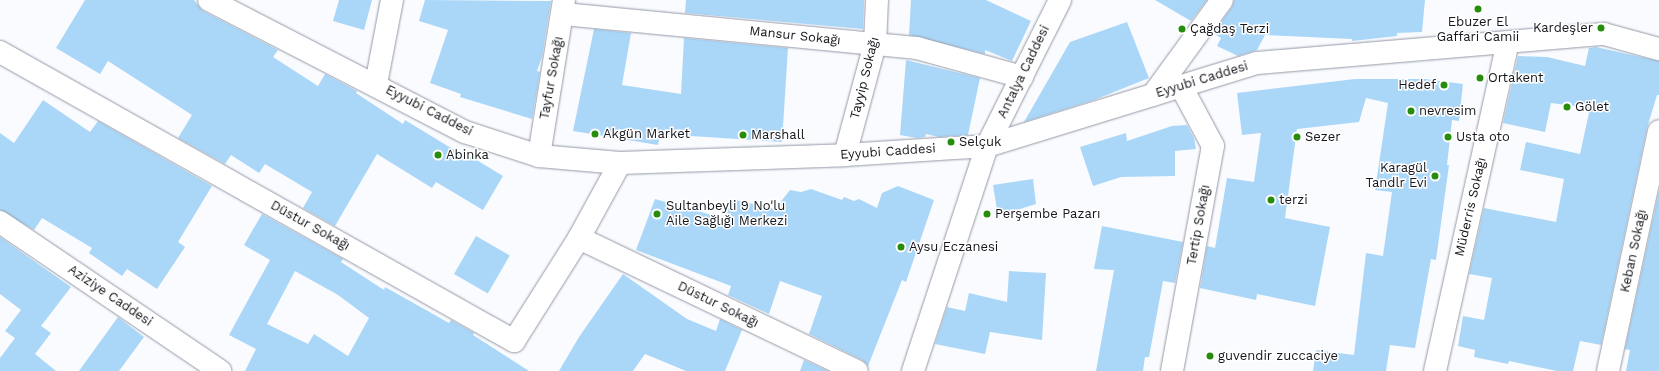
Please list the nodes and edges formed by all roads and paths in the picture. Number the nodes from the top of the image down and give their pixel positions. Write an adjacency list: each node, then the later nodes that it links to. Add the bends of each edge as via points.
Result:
1 (209, 0): 12 (street, Eyyubi Caddesi)
2 (392, 0): 12 (street)
3 (878, 0): 8 (street, Tayyip Sokağı)
4 (1060, 0): 11 (street, Antalya Caddesi)
5 (1222, 0): 14 (street)
6 (564, 7): 8 (street, Mansur Sokağı); 18 (street, Tayfur Sokağı)
7 (1508, 43): 9 (street, Eyyubi Caddesi, via 1604,34); 13 (street, Eyyubi Caddesi, via 1257,63); 26 (street, Müderris Sokağı)
8 (875, 44): 11 (street, Mansur Sokağı, via 917,48); 17 (street, Tayyip Sokağı)
9 (1659, 49)
10 (0, 52): 21 (street, Düstur Sokağı, via 514,341)
11 (1022, 77): 16 (street, Antalya Caddesi)
12 (376, 84): 18 (street, Eyyubi Caddesi, via 465,132)
13 (1181, 86): 14 (street, Eyyubi Caddesi); 25 (street, Tertip Sokağı, via 1214,146)
14 (1153, 95): 16 (street, Eyyubi Caddesi)
15 (1659, 132): 27 (street, Keban Sokağı)
16 (988, 146): 17 (street, Eyyubi Caddesi); 24 (street, Antalya Caddesi)
17 (845, 155): 19 (street, Eyyubi Caddesi)
18 (539, 156): 19 (street, Eyyubi Caddesi)
19 (620, 163): 21 (street, Düstur Sokağı)
20 (0, 222): 22 (street, Aziziye Caddesi)
21 (579, 238): 23 (street, Düstur Sokağı)
22 (220, 371)
23 (857, 371)
24 (913, 371)
25 (1172, 371)
26 (1435, 371)
27 (1608, 371)

